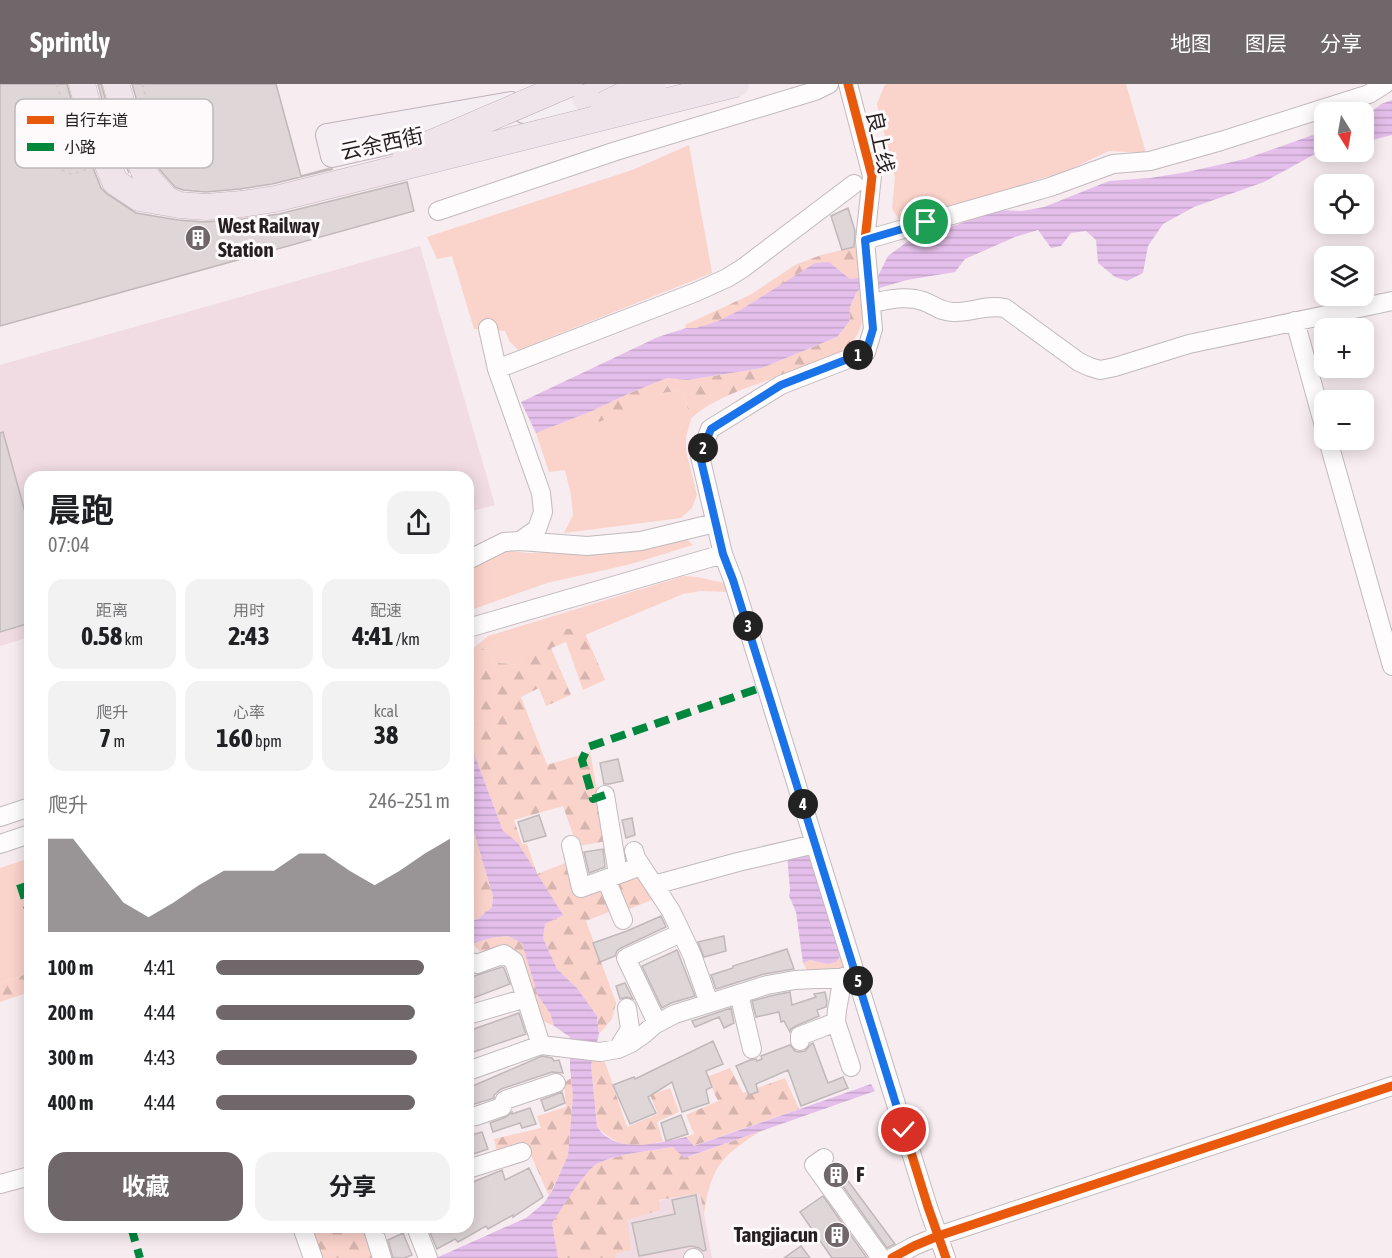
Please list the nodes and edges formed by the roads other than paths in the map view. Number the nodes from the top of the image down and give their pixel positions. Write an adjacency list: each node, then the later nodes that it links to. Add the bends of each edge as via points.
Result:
1 (82, 84): 10 (highway)
2 (116, 84): 11 (highway)
3 (654, 84): 12 (highway, bridge)
4 (736, 84): 12 (highway, bridge)
5 (742, 84): 9 (main road, 云余西街)
6 (829, 84): 18 (street, via 815,92 616,151)
7 (848, 84): 19 (street, 良上线, via 872,176)
8 (1385, 84): 19 (street, via 1370,94 1221,141 1150,161 1113,164 1050,187)
9 (599, 88): 9 (main road, 云余西街, via 327,135 332,156); 15 (highway, bridge, via 431,142)
10 (86, 99)
11 (120, 99)
12 (549, 130): 15 (highway, bridge)
13 (109, 168): 17 (highway, via 115,182 139,198)
14 (143, 168): 17 (highway, via 166,199)
15 (345, 181): 17 (highway, bridge, via 242,204)
16 (854, 184): 24 (street, via 727,278)
17 (179, 205)
18 (438, 211)
19 (865, 240): 21 (street, 良上线)
20 (1392, 302): 22 (street)
21 (871, 303): 22 (street, via 912,298 955,312 993,306 1005,309 1079,362 1100,370 1189,344); 27 (street, 良上线, via 873,329 866,352 781,385 711,429 700,456)
22 (1295, 321): 25 (street)
23 (488, 328): 24 (street)
24 (496, 369): 28 (street, via 541,493 543,512 537,529)
25 (1314, 390)
26 (1331, 450): 32 (street)
27 (715, 523): 28 (street, via 641,541 587,546); 29 (street, 良上线)
28 (520, 541): 30 (street, via 504,542)
29 (723, 554): 31 (street); 38 (street, 良上线)
30 (474, 557)
31 (474, 626)
32 (1392, 666)
33 (605, 795): 40 (street)
34 (24, 809): 35 (street)
35 (0, 817)
36 (24, 836): 37 (street)
37 (0, 844)
38 (815, 844): 41 (street); 45 (street, 良上线)
39 (571, 846): 40 (street, via 581,888)
40 (612, 877): 41 (street, via 637,858); 42 (street)
41 (654, 885): 43 (street)
42 (623, 920)
43 (681, 933): 48 (street); 52 (street, via 626,958)
44 (474, 963): 47 (street, via 504,954 514,961)
45 (850, 977): 46 (street, via 795,980); 51 (street); 70 (street, 良上线)
46 (739, 994): 48 (street); 56 (street)
47 (526, 998): 50 (street); 54 (street)
48 (709, 1003): 52 (street)
49 (627, 1008): 55 (street, via 630,1029)
50 (474, 1014)
51 (836, 1022): 53 (street, via 800,1036); 57 (street)
52 (657, 1023): 55 (street)
53 (800, 1041)
54 (541, 1045): 55 (street, via 600,1052); 58 (street)
55 (618, 1049)
56 (752, 1049)
57 (851, 1067)
58 (474, 1069)
59 (556, 1083): 61 (street, via 506,1100 502,1107)
60 (1392, 1086): 70 (street)
61 (474, 1116)
62 (522, 1152): 64 (street)
63 (824, 1158): 74 (street, via 814,1165)
64 (474, 1167)
65 (24, 1178): 66 (street)
66 (0, 1184)
67 (304, 1233): 71 (street)
68 (373, 1233): 72 (street)
69 (418, 1233): 73 (street)
70 (938, 1236): 75 (street); 76 (street, 良上线)
71 (313, 1258)
72 (382, 1258)
73 (426, 1258)
74 (881, 1258)
75 (892, 1258)
76 (946, 1258)

